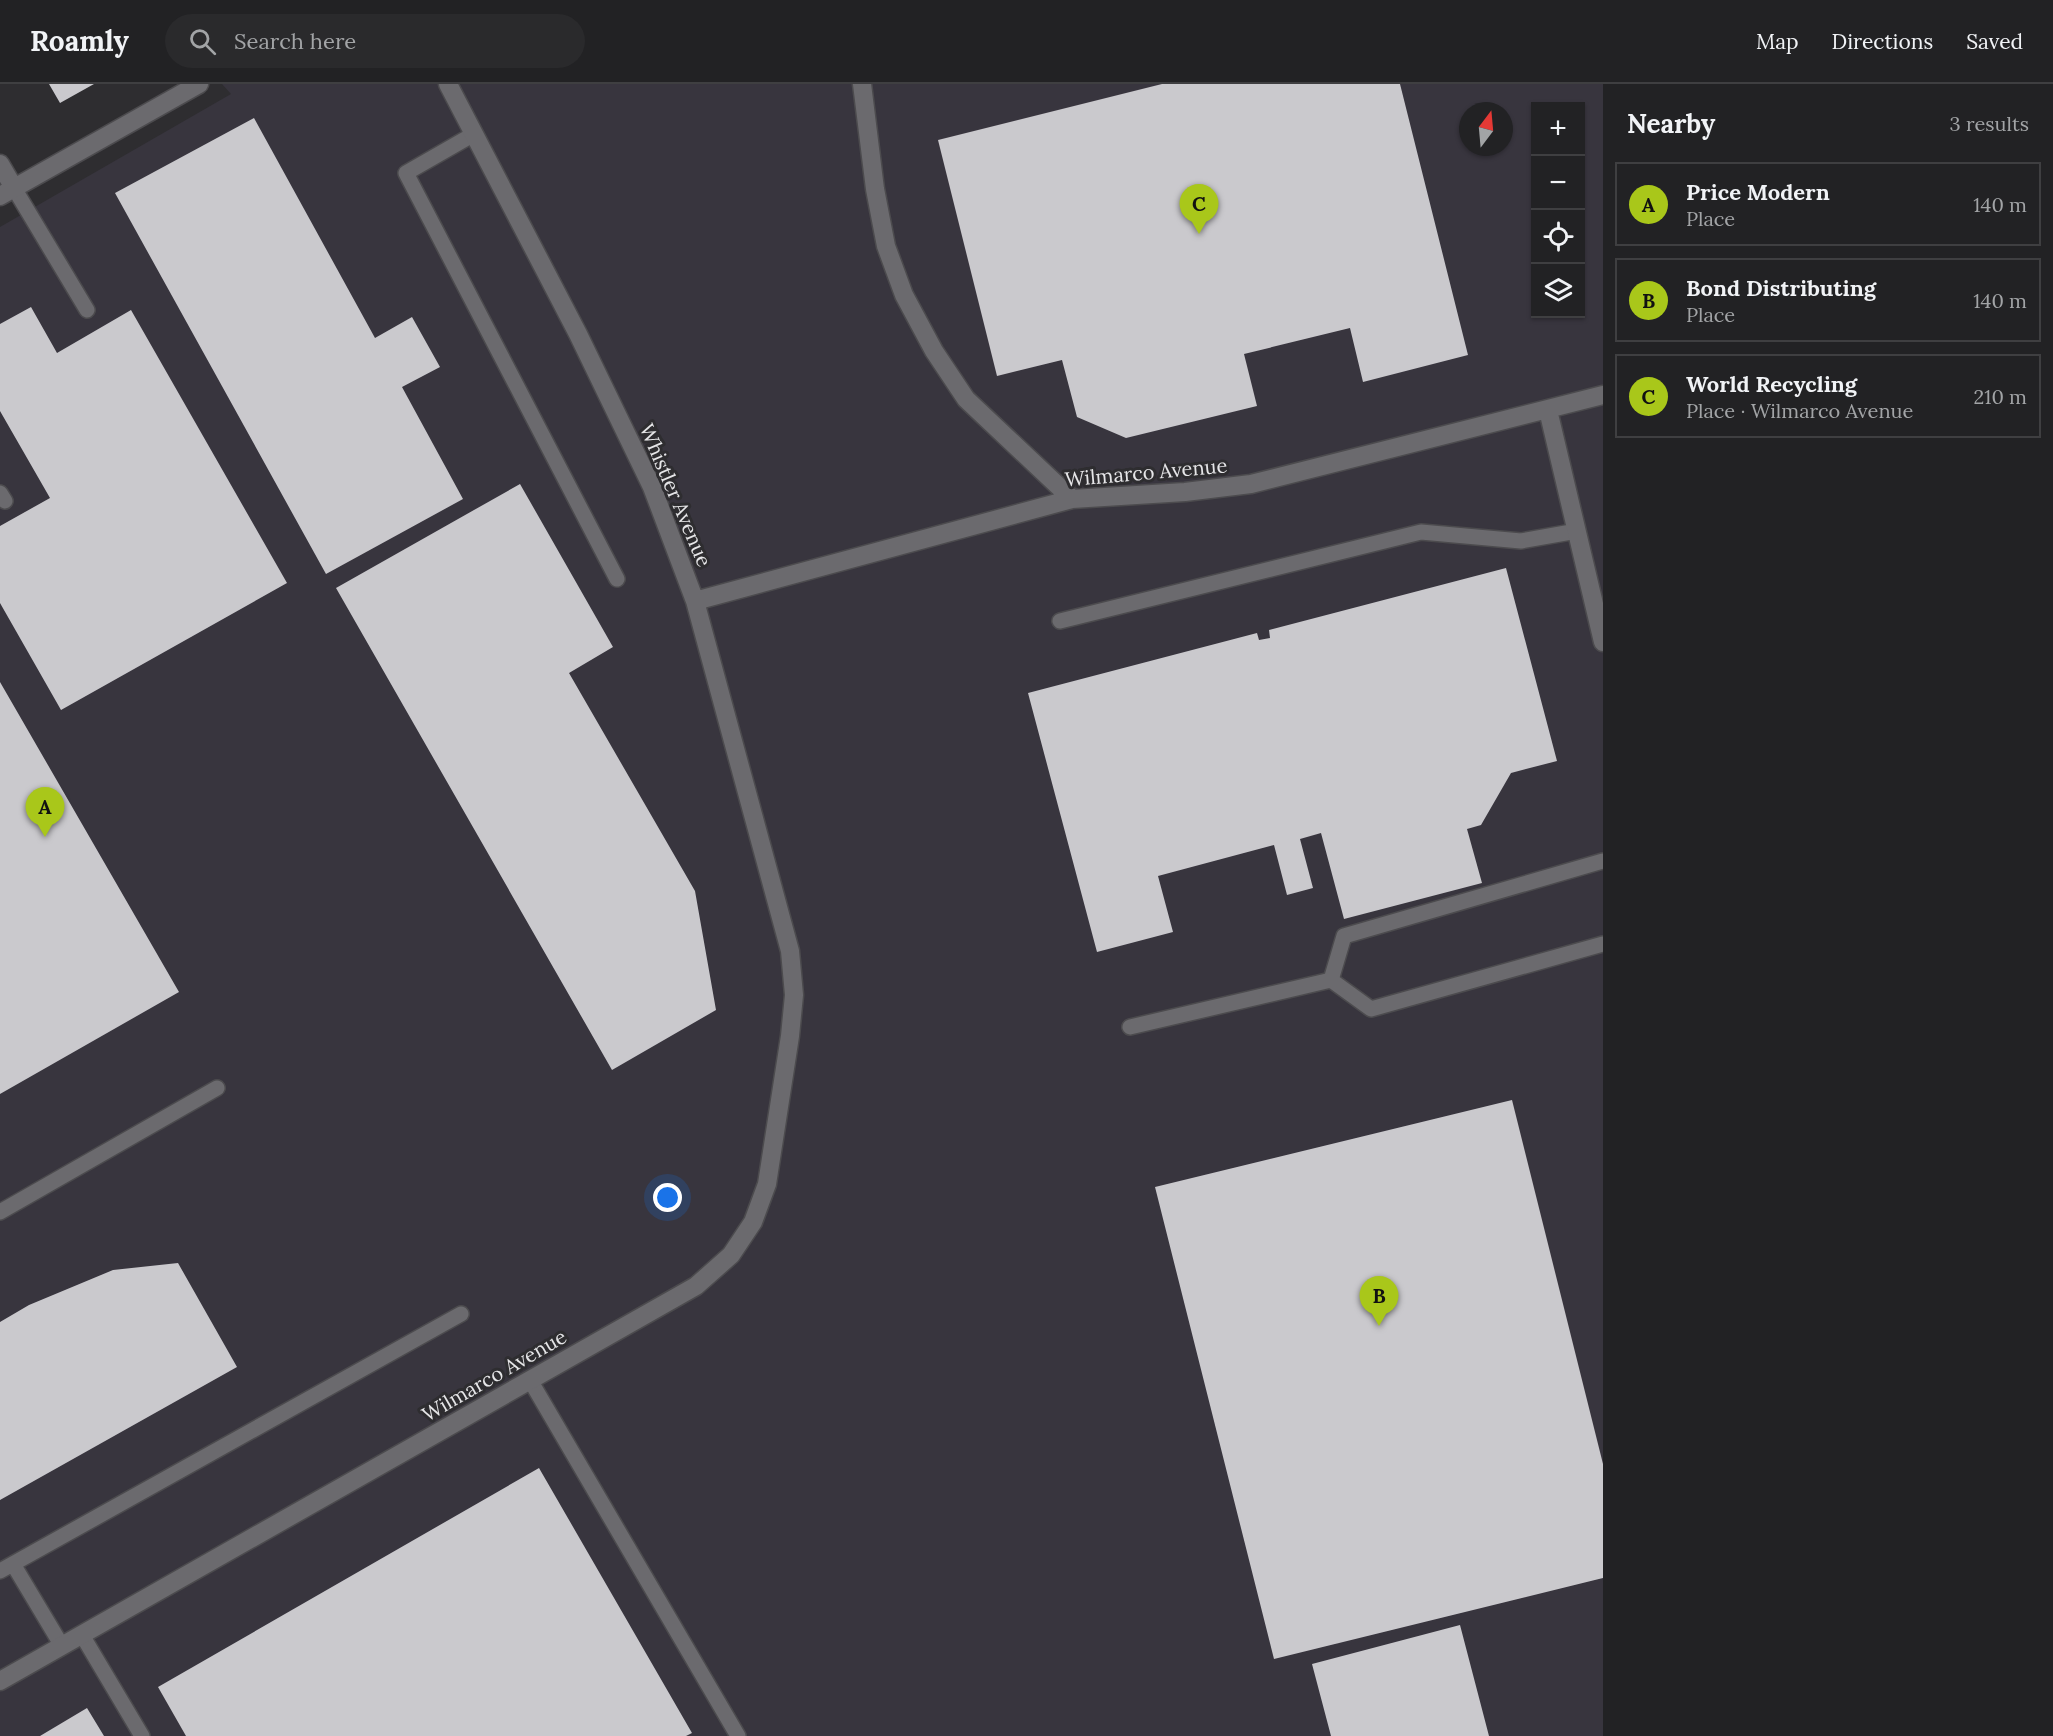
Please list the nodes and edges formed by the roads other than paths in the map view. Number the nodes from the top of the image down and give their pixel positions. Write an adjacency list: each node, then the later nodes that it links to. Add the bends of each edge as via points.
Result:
1 (447, 84): 4 (street, Whistler Avenue)
2 (862, 84): 10 (street, via 886,246 904,295 966,399)
3 (197, 85): 6 (street)
4 (474, 134): 12 (lane, via 406,173); 13 (street, Whistler Avenue, via 652,487)
5 (0, 164): 6 (street)
6 (7, 192): 7 (lane)
7 (87, 310)
8 (1603, 395): 9 (street, Wilmarco Avenue)
9 (1548, 410): 10 (street, Wilmarco Avenue, via 1251,484); 11 (street)
10 (1072, 499): 13 (street, Wilmarco Avenue)
11 (1577, 531): 14 (street); 15 (lane, via 1521,541 1421,532)
12 (617, 579)
13 (695, 601): 19 (street, Whistler Avenue)
14 (1600, 620): 16 (street)
15 (1060, 621)
16 (1603, 642)
17 (1603, 861): 20 (lane, via 1344,936)
18 (1603, 944): 20 (lane, via 1371,1009)
19 (790, 951): 25 (street, Wilmarco Avenue, via 794,995 790,1036 766,1184 753,1222 731,1255 696,1286)
20 (1330, 980): 21 (lane)
21 (1130, 1027)
22 (217, 1088): 23 (lane)
23 (0, 1212)
24 (461, 1314): 26 (lane)
25 (530, 1380): 27 (street, Wilmarco Avenue); 31 (lane)
26 (7, 1568): 28 (lane)
27 (82, 1635): 28 (street, Wilmarco Avenue); 30 (lane)
28 (62, 1646): 29 (street, Wilmarco Avenue)
29 (0, 1681)
30 (142, 1736)
31 (738, 1736)

